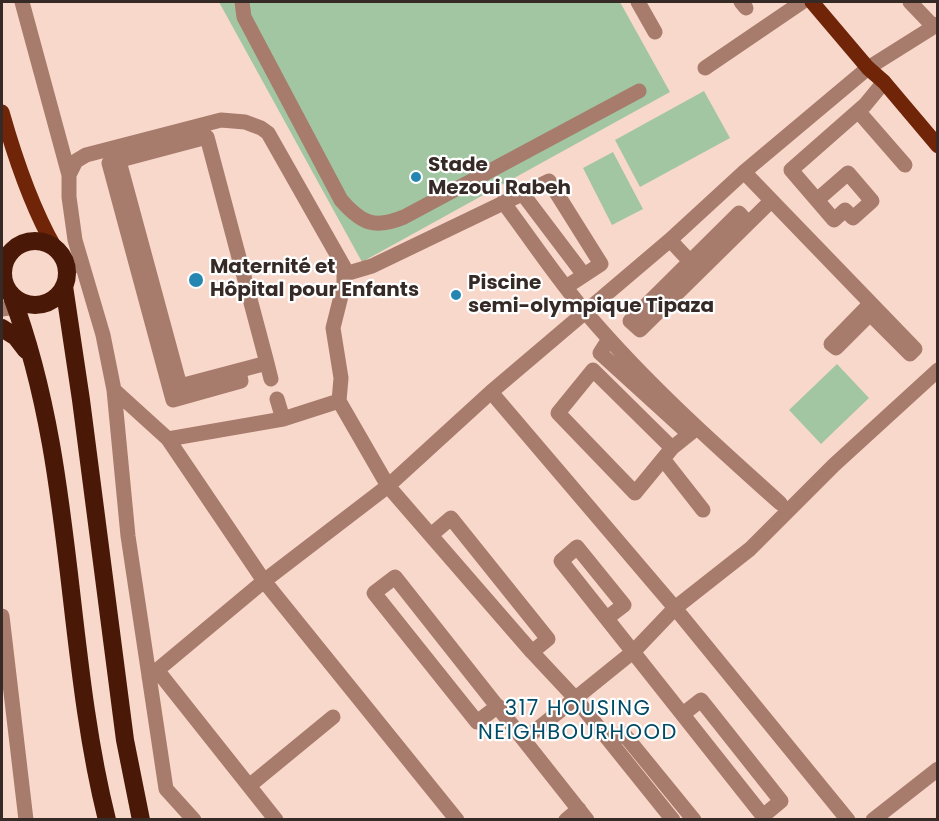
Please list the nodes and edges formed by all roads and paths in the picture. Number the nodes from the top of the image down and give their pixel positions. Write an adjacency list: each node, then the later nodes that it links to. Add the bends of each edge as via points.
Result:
1 (22, 2): 18 (street)
2 (242, 2): 12 (street, via 244,17 341,200 370,223 404,217)
3 (638, 2): 8 (street)
4 (802, 2): 9 (street)
5 (812, 2): 10 (main road)
6 (917, 4): 7 (street)
7 (935, 26): 10 (street)
8 (655, 32)
9 (705, 68)
10 (868, 68): 11 (main road); 17 (street)
11 (884, 82): 13 (street); 15 (main road)
12 (639, 91)
13 (858, 111): 16 (street); 20 (street, via 790,170)
14 (2, 112): 24 (main road, via 17,161)
15 (938, 146)
16 (905, 165)
17 (744, 172): 21 (street); 23 (street)
18 (69, 175): 26 (street); 27 (street, via 76,161 86,156 221,120 253,124 268,133 342,260)
19 (522, 192): 22 (street); 28 (street); 28 (street, via 549,180 601,264)
20 (817, 200)
21 (771, 201): 23 (street, via 694,267); 32 (street)
22 (502, 202): 27 (street, via 372,266); 30 (street)
23 (670, 240): 33 (street)
24 (55, 248): 25 (highway, via 31,241 16,247); 26 (highway)
25 (4, 263): 31 (highway, via 5,285)
26 (74, 265): 29 (highway); 39 (street, via 103,335)
27 (345, 274): 42 (street, via 333,328 341,378)
28 (584, 275): 30 (street)
29 (64, 286): 31 (highway, via 50,302); 70 (highway, via 125,740)
30 (566, 287): 33 (street)
31 (14, 304): 35 (highway)
32 (870, 304): 32 (street, via 915,349 910,354 870,314 836,348 831,344)
33 (586, 313): 40 (street); 44 (street)
34 (2, 328): 35 (highway, via 16,338)
35 (31, 360): 69 (highway, via 54,465 90,729)
36 (267, 363): 36 (street, via 207,138 119,161 180,386); 38 (street)
37 (938, 370): 52 (street, via 750,549)
38 (271, 379)
39 (114, 390): 45 (street); 57 (street, via 128,536)
40 (491, 392): 47 (street); 52 (street)
41 (277, 399): 43 (street)
42 (339, 401): 43 (street); 47 (street)
43 (283, 419): 45 (street)
44 (693, 431): 46 (street); 48 (street)
45 (168, 439): 51 (street)
46 (668, 454): 46 (street, via 635,493 558,413 593,370); 49 (street)
47 (388, 486): 50 (street); 51 (street)
48 (780, 503)
49 (704, 510)
50 (431, 535): 56 (street); 56 (street, via 451,518 548,639)
51 (264, 581): 57 (street); 74 (street)
52 (675, 608): 55 (street); 78 (street)
53 (2, 616): 68 (street)
54 (607, 618): 54 (street, via 561,561 577,547 624,604); 55 (street)
55 (634, 651): 58 (street); 60 (street)
56 (532, 652): 58 (street)
57 (153, 674): 65 (street); 66 (street)
58 (575, 698): 62 (street); 63 (street)
59 (498, 706): 59 (street, via 477,722 374,593 395,577); 62 (street)
60 (683, 714): 60 (street, via 701,700 782,801 764,816)
61 (333, 717): 65 (street)
62 (525, 738): 67 (street)
63 (611, 744): 76 (street); 77 (street, via 623,733)
64 (938, 769): 79 (street)
65 (249, 786): 73 (street)
66 (166, 789): 71 (street); 72 (street)
67 (583, 814): 75 (street)
68 (26, 819)
69 (107, 819)
70 (141, 819)
71 (180, 819)
72 (194, 819)
73 (276, 819)
74 (457, 819)
75 (566, 819)
76 (673, 819)
77 (694, 819)
78 (848, 819)
79 (873, 819)

